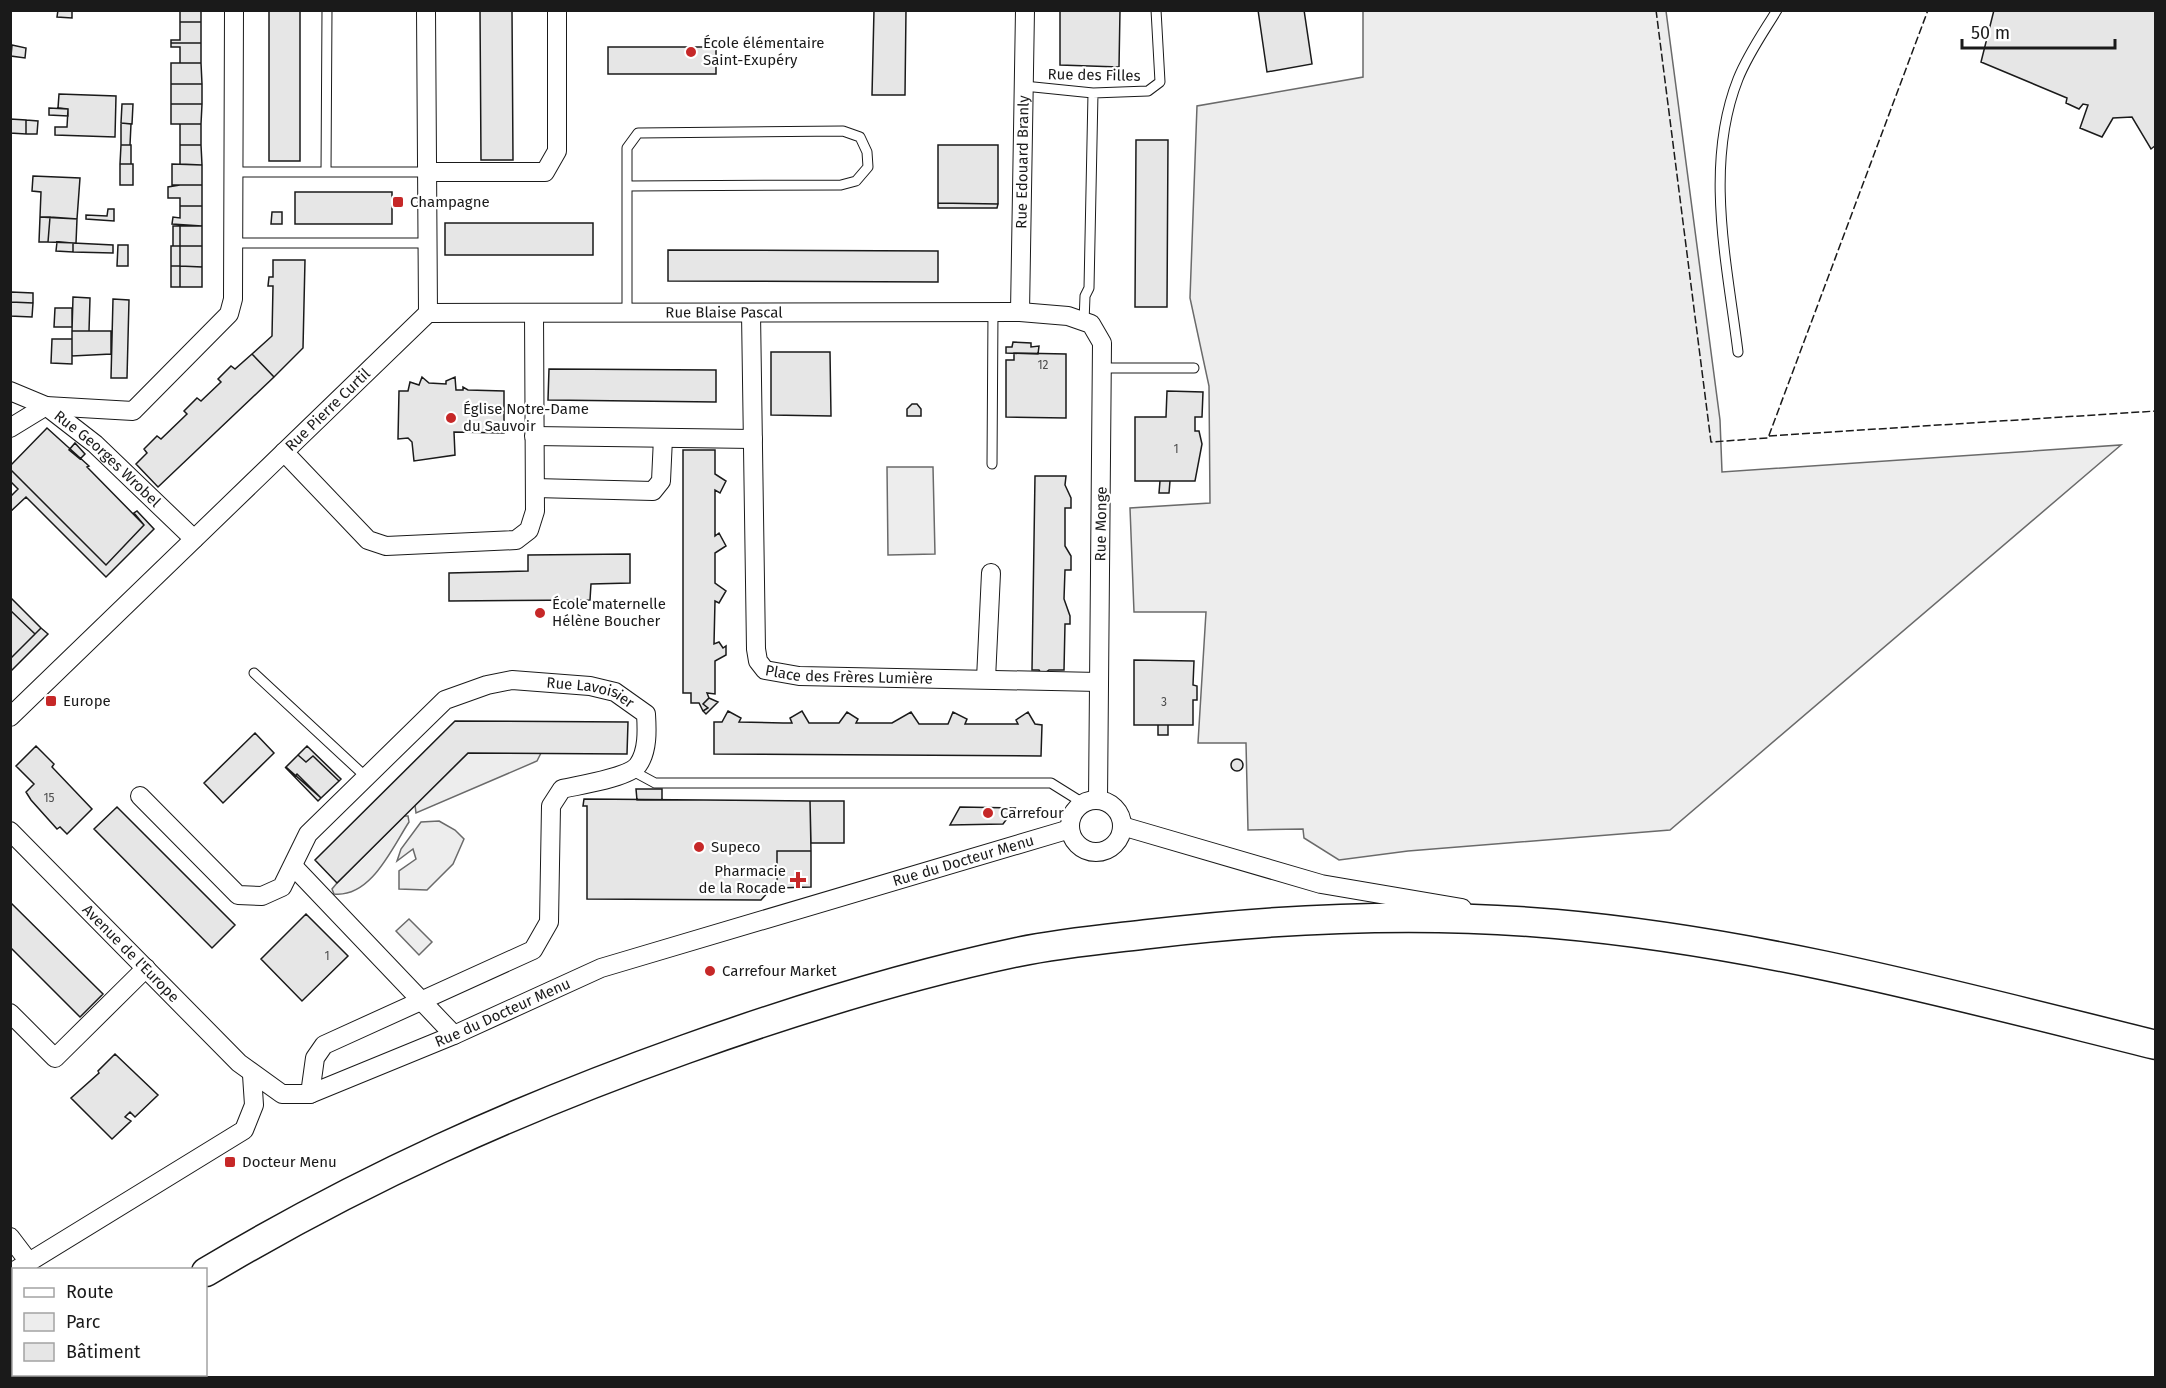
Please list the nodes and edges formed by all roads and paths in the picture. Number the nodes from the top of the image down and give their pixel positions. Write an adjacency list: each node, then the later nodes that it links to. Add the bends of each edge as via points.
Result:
1 (234, 10): 10 (street)
2 (327, 10): 11 (lane)
3 (426, 10): 12 (street)
4 (557, 10): 12 (street, via 557,151 545,172)
5 (1025, 10): 8 (street, Rue Edouard Branly)
6 (1156, 10): 9 (lane, Rue des Filles, via 1160,82 1148,91)
7 (1777, 10): 23 (lane, via 1737,80 1720,152 1721,211)
8 (1024, 86): 9 (lane, Rue des Filles); 17 (street, Rue Edouard Branly)
9 (1093, 93): 22 (lane, via 1089,288)
10 (232, 172): 11 (lane); 14 (street)
11 (326, 172): 12 (lane)
12 (428, 172): 15 (street)
13 (627, 186): 13 (lane, via 627,148 638,133 843,131 860,137 867,152 868,167 856,181 841,185); 20 (lane)
14 (234, 243): 15 (lane); 27 (street, via 230,314 133,411)
15 (427, 243): 18 (street)
16 (993, 312): 17 (street, Rue Blaise Pascal); 21 (street, Rue Blaise Pascal); 33 (lane)
17 (1020, 312): 22 (street)
18 (428, 313): 19 (street, Rue Blaise Pascal); 32 (street, Rue Pierre Curtil)
19 (534, 313): 20 (street, Rue Blaise Pascal); 29 (street)
20 (627, 313): 21 (street, Rue Blaise Pascal)
21 (751, 313): 31 (street)
22 (1084, 321): 24 (street, Rue Monge, via 1102,343)
23 (1738, 352)
24 (1102, 368): 25 (lane); 39 (street, Rue Monge)
25 (1194, 368)
26 (10, 392): 27 (street, Rue Georges Wrobel)
27 (46, 406): 28 (street); 35 (street, Rue Georges Wrobel, via 95,444)
28 (10, 428)
29 (534, 436): 30 (street); 34 (street)
30 (663, 438): 31 (street); 34 (street, via 661,481 652,491)
31 (753, 439): 38 (street, Place des Frères Lumière, via 756,649 765,670 799,676)
32 (284, 452): 34 (street, via 368,540 386,546 516,540 529,530 535,511); 35 (street, Rue Pierre Curtil)
33 (992, 464)
34 (535, 489)
35 (194, 539): 40 (street, Rue Pierre Curtil)
36 (991, 573): 38 (street)
37 (254, 673): 42 (lane)
38 (986, 679): 39 (street, Place des Frères Lumière)
39 (1099, 682): 44 (street, Rue Monge)
40 (10, 717)
41 (631, 770): 42 (street, Rue Lavoisier, via 638,765 647,736 646,714 634,703 615,692 590,686 512,680 445,700); 44 (lane, via 655,783 1051,783); 51 (street, via 562,789 555,797 551,806 549,922 533,950)
42 (366, 777): 48 (street, Rue Lavoisier, via 308,834)
43 (140, 796): 48 (street, Rue Lavoisier, via 238,895 262,896 282,887)
44 (1091, 802): 45 (street, via 1112,806); 46 (street, via 1073,814)
45 (1122, 826): 46 (street, via 1116,842 1101,851 1084,849); 49 (street, via 1321,884)
46 (1070, 829): 53 (street, Rue du Docteur Menu, via 602,968)
47 (10, 831): 50 (street, Avenue de l'Europe)
48 (293, 866): 51 (street)
49 (1558, 924): 54 (main road, via 1735,947 1806,961); 60 (main road, via 1477,919 1224,925 1023,951 900,979 731,1033 515,1114 360,1185)
50 (146, 968): 52 (street, via 55,1058); 55 (street, Avenue de l'Europe)
51 (423, 1000): 53 (street); 56 (street, via 324,1045 315,1058)
52 (10, 1013)
53 (454, 1035): 56 (street, Rue du Docteur Menu)
54 (2156, 1045)
55 (252, 1075): 56 (street, Rue du Docteur Menu, via 282,1094); 59 (street, via 254,1105 244,1130)
56 (310, 1094)
57 (10, 1237): 58 (street)
58 (17, 1268)
59 (19, 1268)
60 (207, 1271)

